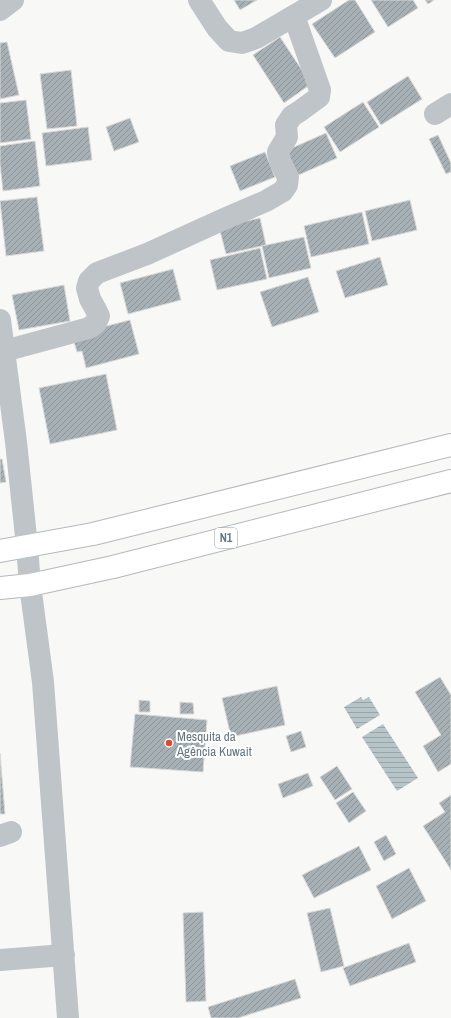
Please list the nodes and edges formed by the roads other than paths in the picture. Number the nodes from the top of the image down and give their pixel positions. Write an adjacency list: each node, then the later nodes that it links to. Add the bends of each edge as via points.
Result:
1 (13, 0): 4 (street)
2 (199, 0): 5 (street, via 217,28 229,41 242,43 256,38)
3 (321, 0): 5 (street)
4 (0, 10)
5 (294, 16): 7 (street, via 320,90 319,97 292,116 286,125 287,137 278,152 288,177 283,191 147,254 97,273 89,281 87,288 99,316 96,323 89,328)
6 (0, 320): 7 (street)
7 (4, 351): 10 (street)
8 (451, 445): 10 (main road, via 93,534)
9 (451, 481): 12 (main road, N1, via 113,567)
10 (27, 546): 11 (main road); 12 (street)
11 (0, 551)
12 (30, 585): 13 (main road, N1); 14 (street, via 43,682)
13 (0, 588)
14 (64, 955): 15 (street); 16 (street)
15 (0, 960)
16 (68, 1018)

